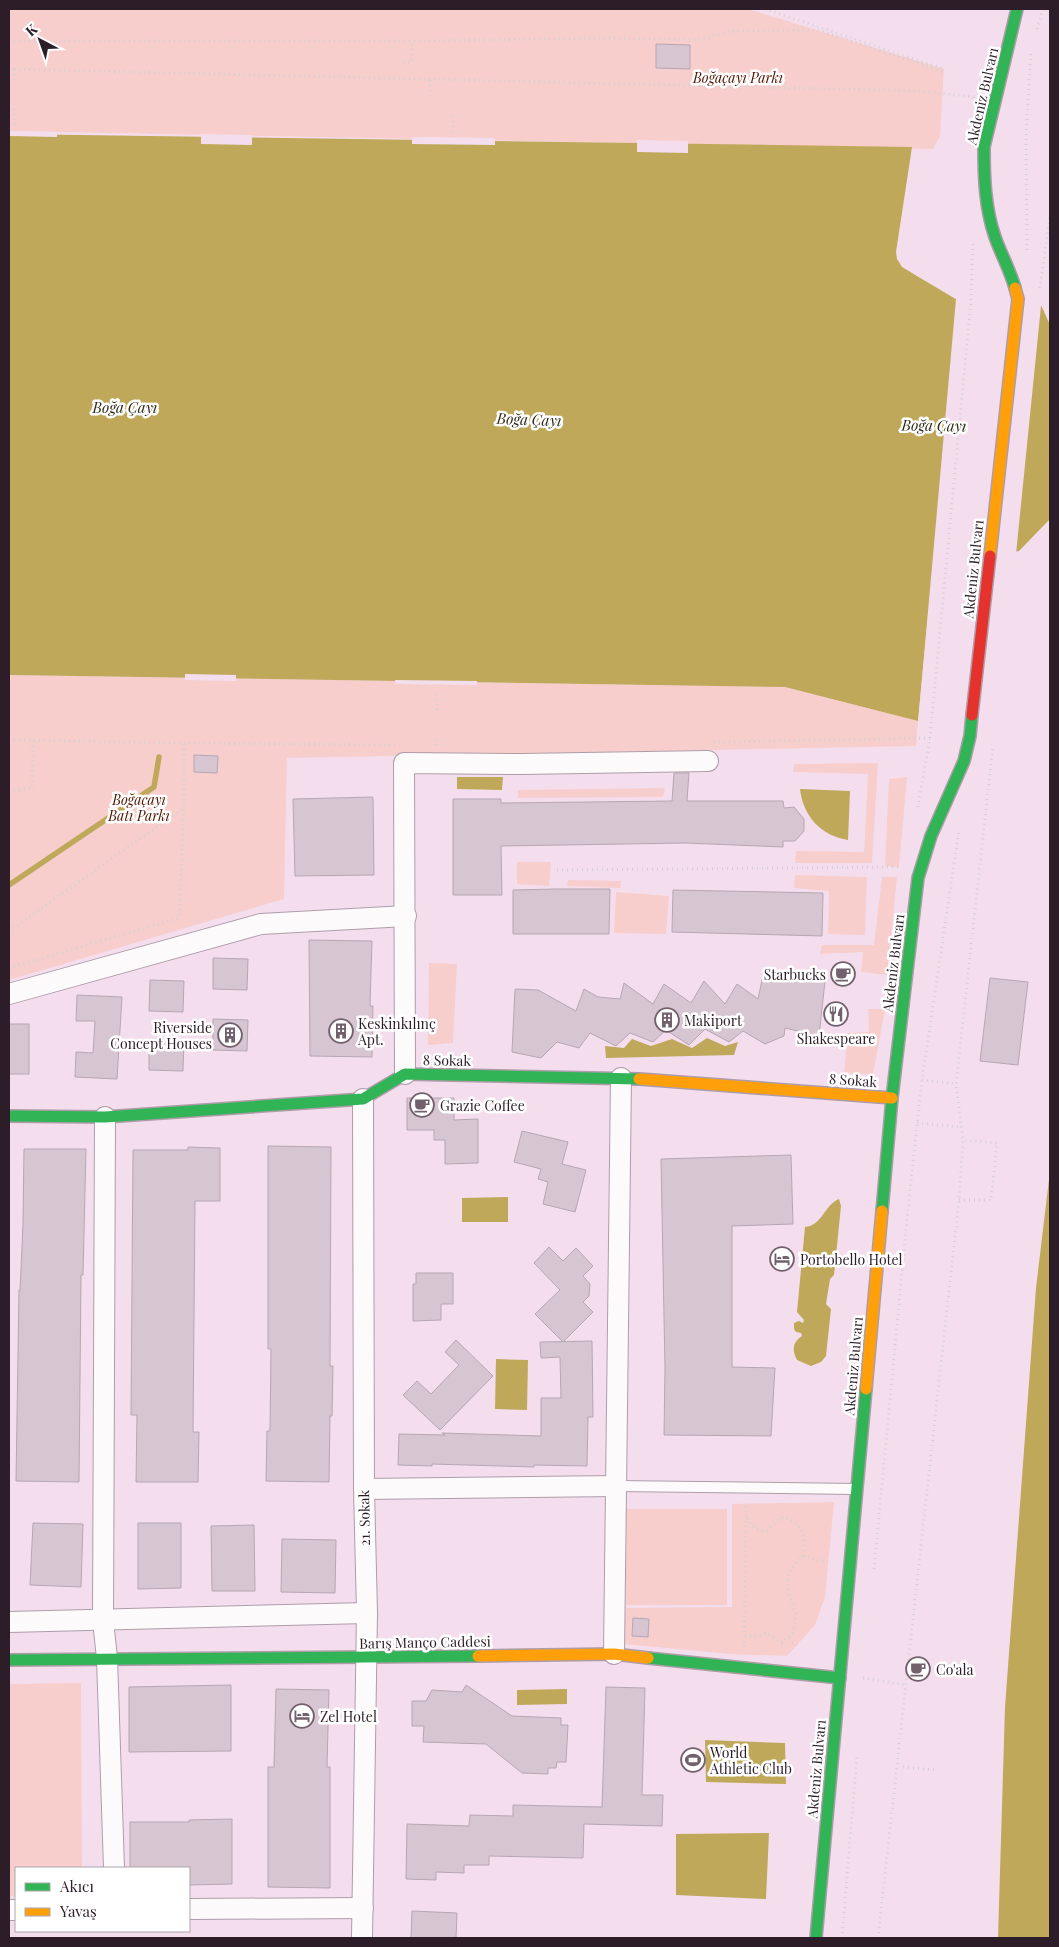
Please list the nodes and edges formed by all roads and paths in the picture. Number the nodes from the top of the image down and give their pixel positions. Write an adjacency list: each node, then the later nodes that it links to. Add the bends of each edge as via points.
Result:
1 (765, 9): 6 (path, via 944,71 818,30 734,32 697,40)
2 (1017, 9): 47 (main road, Akdeniz Bulvarı, via 984,147 988,207 995,235 1015,281 1018,299 970,736 965,760 923,855 918,878)
3 (1043, 9): 4 (path)
4 (1036, 35)
5 (9, 41): 6 (path)
6 (412, 41): 8 (path, via 411,62)
7 (1034, 43): 20 (path, via 1026,138)
8 (403, 62)
9 (9, 69): 10 (path)
10 (14, 69): 11 (path); 12 (path)
11 (430, 79): 13 (path); 14 (path, via 918,90)
12 (14, 84)
13 (430, 91)
14 (978, 98)
15 (14, 109): 17 (path)
16 (453, 116): 18 (path)
17 (15, 126)
18 (453, 134)
19 (1050, 215): 21 (path)
20 (1027, 253)
21 (1039, 293)
22 (970, 300): 26 (path, Akdeniz Bulvarı)
23 (437, 691): 24 (path)
24 (437, 710)
25 (437, 735): 32 (path)
26 (930, 738)
27 (9, 740): 28 (path)
28 (33, 740): 29 (path); 34 (path, via 32,788)
29 (184, 743): 31 (path); 35 (path)
30 (993, 744): 46 (path)
31 (398, 745)
32 (439, 745)
33 (708, 761): 39 (street, via 404,763)
34 (9, 792)
35 (184, 808): 40 (path); 41 (path, via 179,918)
36 (960, 824): 45 (path)
37 (906, 867): 38 (path)
38 (557, 870)
39 (406, 916): 42 (street, via 260,924); 43 (street)
40 (9, 932)
41 (9, 968)
42 (9, 994)
43 (405, 1074): 44 (main road, 8 Sokak); 48 (main road, 8 Sokak)
44 (621, 1078): 47 (main road, 8 Sokak); 55 (street)
45 (922, 1080): 46 (path); 51 (path)
46 (956, 1084): 52 (path)
47 (892, 1098): 57 (main road, Akdeniz Bulvarı)
48 (363, 1099): 50 (main road, 8 Sokak); 56 (street, 21. Sokak)
49 (9, 1116): 50 (main road, 8 Sokak)
50 (105, 1117): 64 (street)
51 (917, 1123): 52 (path); 62 (path)
52 (961, 1127): 53 (path)
53 (963, 1140): 54 (path); 54 (path, via 997,1143 991,1200)
54 (959, 1200): 76 (path)
55 (616, 1486): 56 (street); 57 (lane); 69 (street)
56 (364, 1489): 63 (street, 21. Sokak)
57 (857, 1490): 75 (main road, Akdeniz Bulvarı)
58 (746, 1504): 59 (path)
59 (746, 1517): 60 (path, via 759,1531 767,1531 784,1517 790,1520 800,1527 805,1536); 66 (path)
60 (804, 1556): 61 (path); 67 (path, via 790,1570 787,1579 796,1614 794,1632)
61 (828, 1562)
62 (874, 1572)
63 (367, 1613): 64 (street); 71 (street, 21. Sokak)
64 (103, 1621): 65 (street); 70 (street)
65 (9, 1622)
66 (745, 1636): 67 (path, via 767,1633 782,1643); 73 (path)
67 (789, 1638): 68 (path)
68 (797, 1645)
69 (614, 1654): 71 (main road, Barış Manço Caddesi); 73 (main road, Barış Manço Caddesi)
70 (108, 1658): 71 (main road, Barış Manço Caddesi); 72 (main road, Barış Manço Caddesi); 80 (street)
71 (366, 1658): 81 (street, 21. Sokak)
72 (9, 1660)
73 (743, 1667): 75 (main road, Barış Manço Caddesi)
74 (864, 1670): 76 (path, via 864,1680)
75 (840, 1678): 84 (main road, Akdeniz Bulvarı)
76 (906, 1685): 86 (path)
77 (858, 1749): 85 (path)
78 (903, 1767): 79 (path)
79 (936, 1770)
80 (114, 1867)
81 (363, 1908): 82 (street); 83 (street, 21. Sokak)
82 (190, 1909)
83 (362, 1938)
84 (816, 1938)
85 (842, 1938)
86 (878, 1938)

